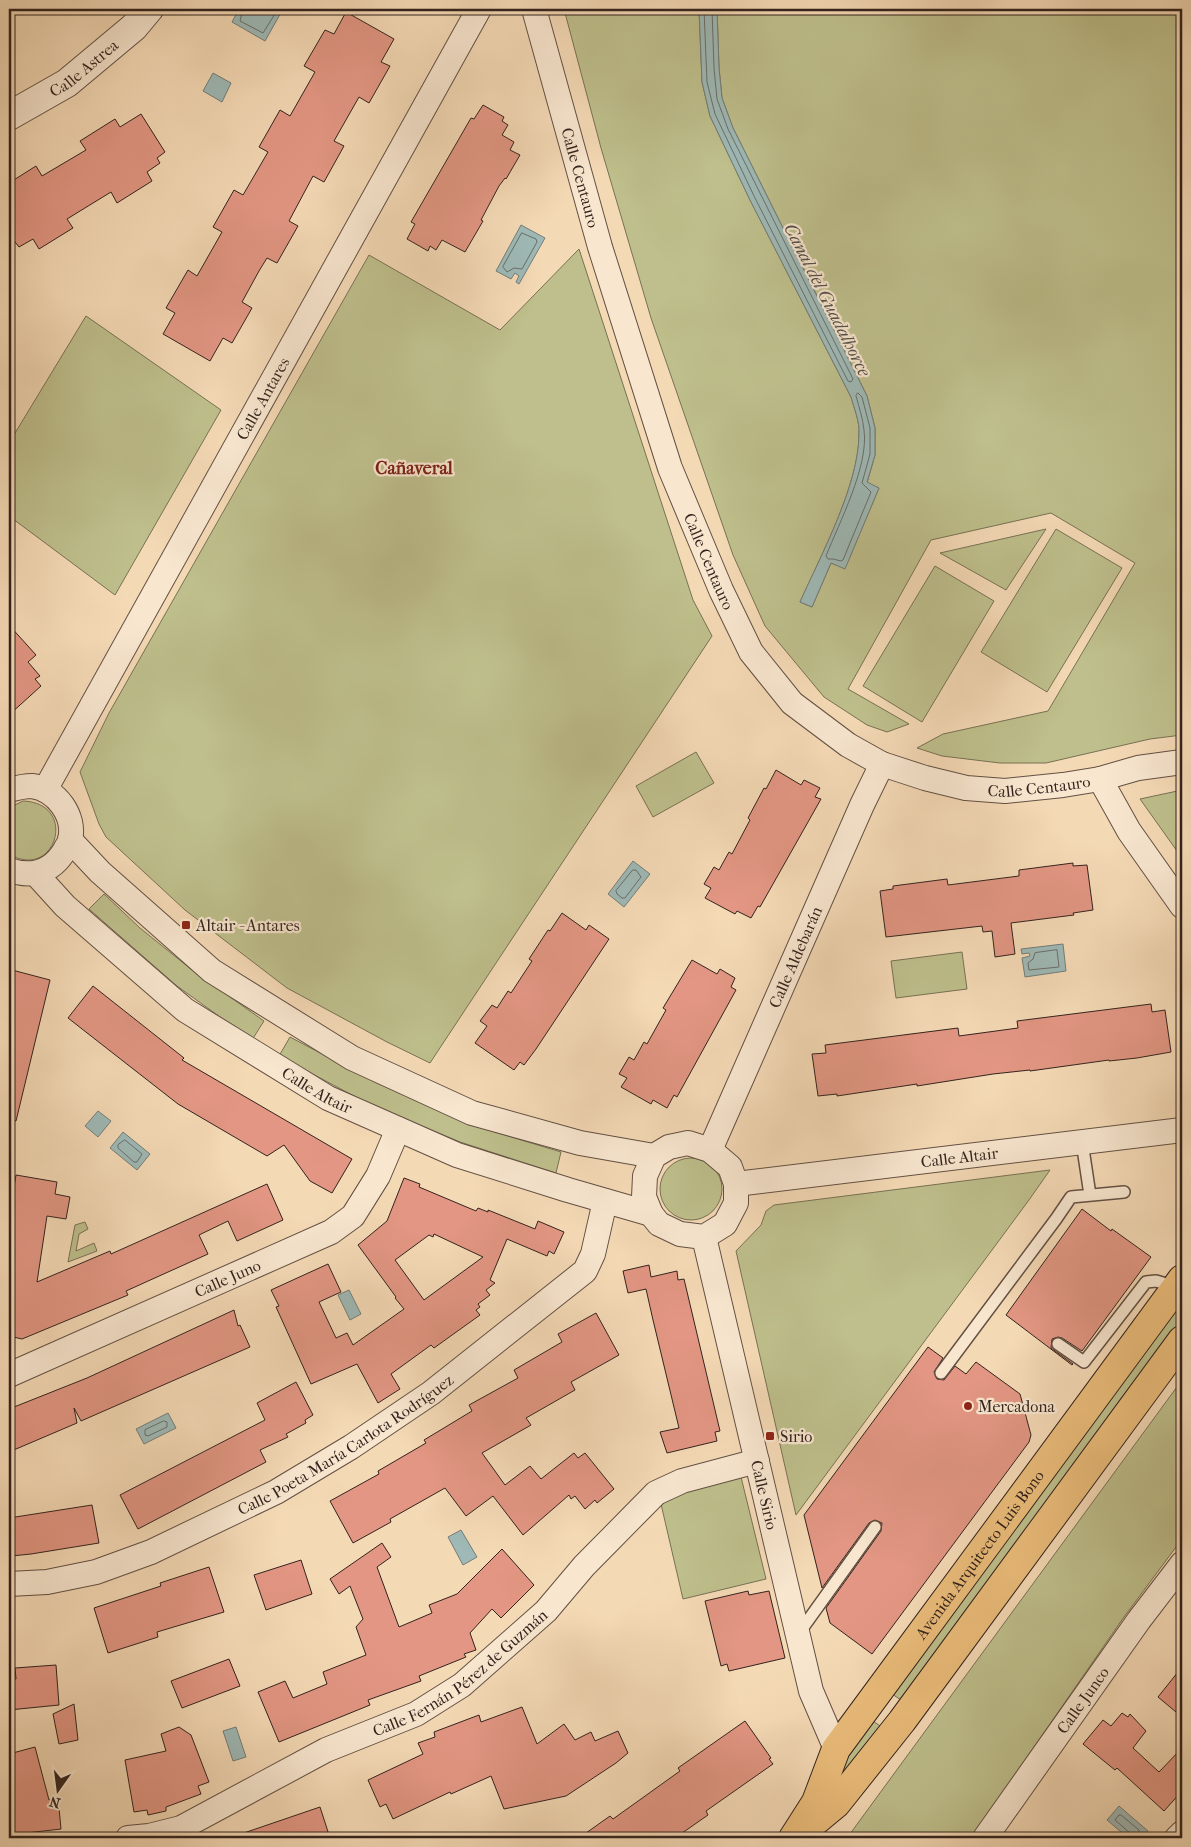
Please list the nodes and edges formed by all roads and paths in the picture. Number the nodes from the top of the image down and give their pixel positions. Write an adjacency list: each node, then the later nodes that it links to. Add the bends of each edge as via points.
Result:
1 (149, 9): 4 (street, Calle Astrea, via 134,28 67,83)
2 (480, 9): 9 (street, Calle Antares)
3 (534, 9): 6 (street, Calle Centauro, via 600,247 670,468 720,590 751,652 792,703 848,745)
4 (9, 116)
5 (1182, 762): 7 (street, Calle Centauro, via 1138,768)
6 (882, 764): 7 (street, Calle Centauro, via 966,788 1005,791); 17 (street, Calle Aldebarán)
7 (1100, 778): 13 (street, via 1129,831)
8 (9, 790): 9 (street, via 27,786)
9 (45, 790): 10 (street, via 61,802 70,820)
10 (70, 840): 12 (street, via 58,862); 18 (street, via 100,872 212,971 352,1058 472,1113 580,1143)
11 (9, 870): 12 (street)
12 (35, 874): 14 (street, Calle Altair, via 65,906 185,1010 328,1098)
13 (1182, 906)
14 (398, 1129): 22 (street, Calle Altair, via 457,1155); 29 (street, Calle Juno, via 378,1176 353,1216 331,1232)
15 (1182, 1130): 16 (street, Calle Altair)
16 (1082, 1142): 19 (street, Calle Altair); 21 (lane)
17 (710, 1150): 18 (street, via 688,1143 669,1147); 19 (street, via 730,1167)
18 (654, 1156): 23 (street, via 645,1176 644,1197)
19 (736, 1184): 24 (street, via 736,1204 725,1224)
20 (1124, 1192): 21 (lane)
21 (1090, 1195): 28 (lane, via 1071,1197)
22 (605, 1201): 23 (street, Calle Altair); 33 (street, Calle Poeta María Carlota Rodríguez, via 593,1254 585,1271 431,1393 351,1447 276,1492 151,1552 96,1572 47,1582)
23 (651, 1214): 24 (street, via 659,1224 680,1234)
24 (704, 1237): 30 (street, Calle Sirio)
25 (1179, 1283): 27 (lane, via 1146,1282 1084,1362); 35 (main road, Avenida Arquitecto Luis Bono)
26 (1182, 1340): 38 (main road, Avenida Arquitecto Luis Bono, via 902,1721 836,1804)
27 (1058, 1344)
28 (941, 1373)
29 (9, 1376)
30 (757, 1461): 34 (street, Calle Sirio); 37 (street, Calle Fernán Pérez de Guzmán, via 682,1481 656,1493 546,1610 462,1685 416,1714 326,1750 181,1828)
31 (875, 1527): 34 (lane)
32 (1182, 1564): 39 (street, Calle Junco)
33 (9, 1584)
34 (798, 1634): 35 (street, Calle Sirio, via 811,1691)
35 (836, 1749): 38 (main road, Avenida Arquitecto Luis Bono, via 816,1802)
36 (1182, 1833): 40 (street)
37 (128, 1838)
38 (793, 1838)
39 (985, 1838)
40 (1177, 1838)

